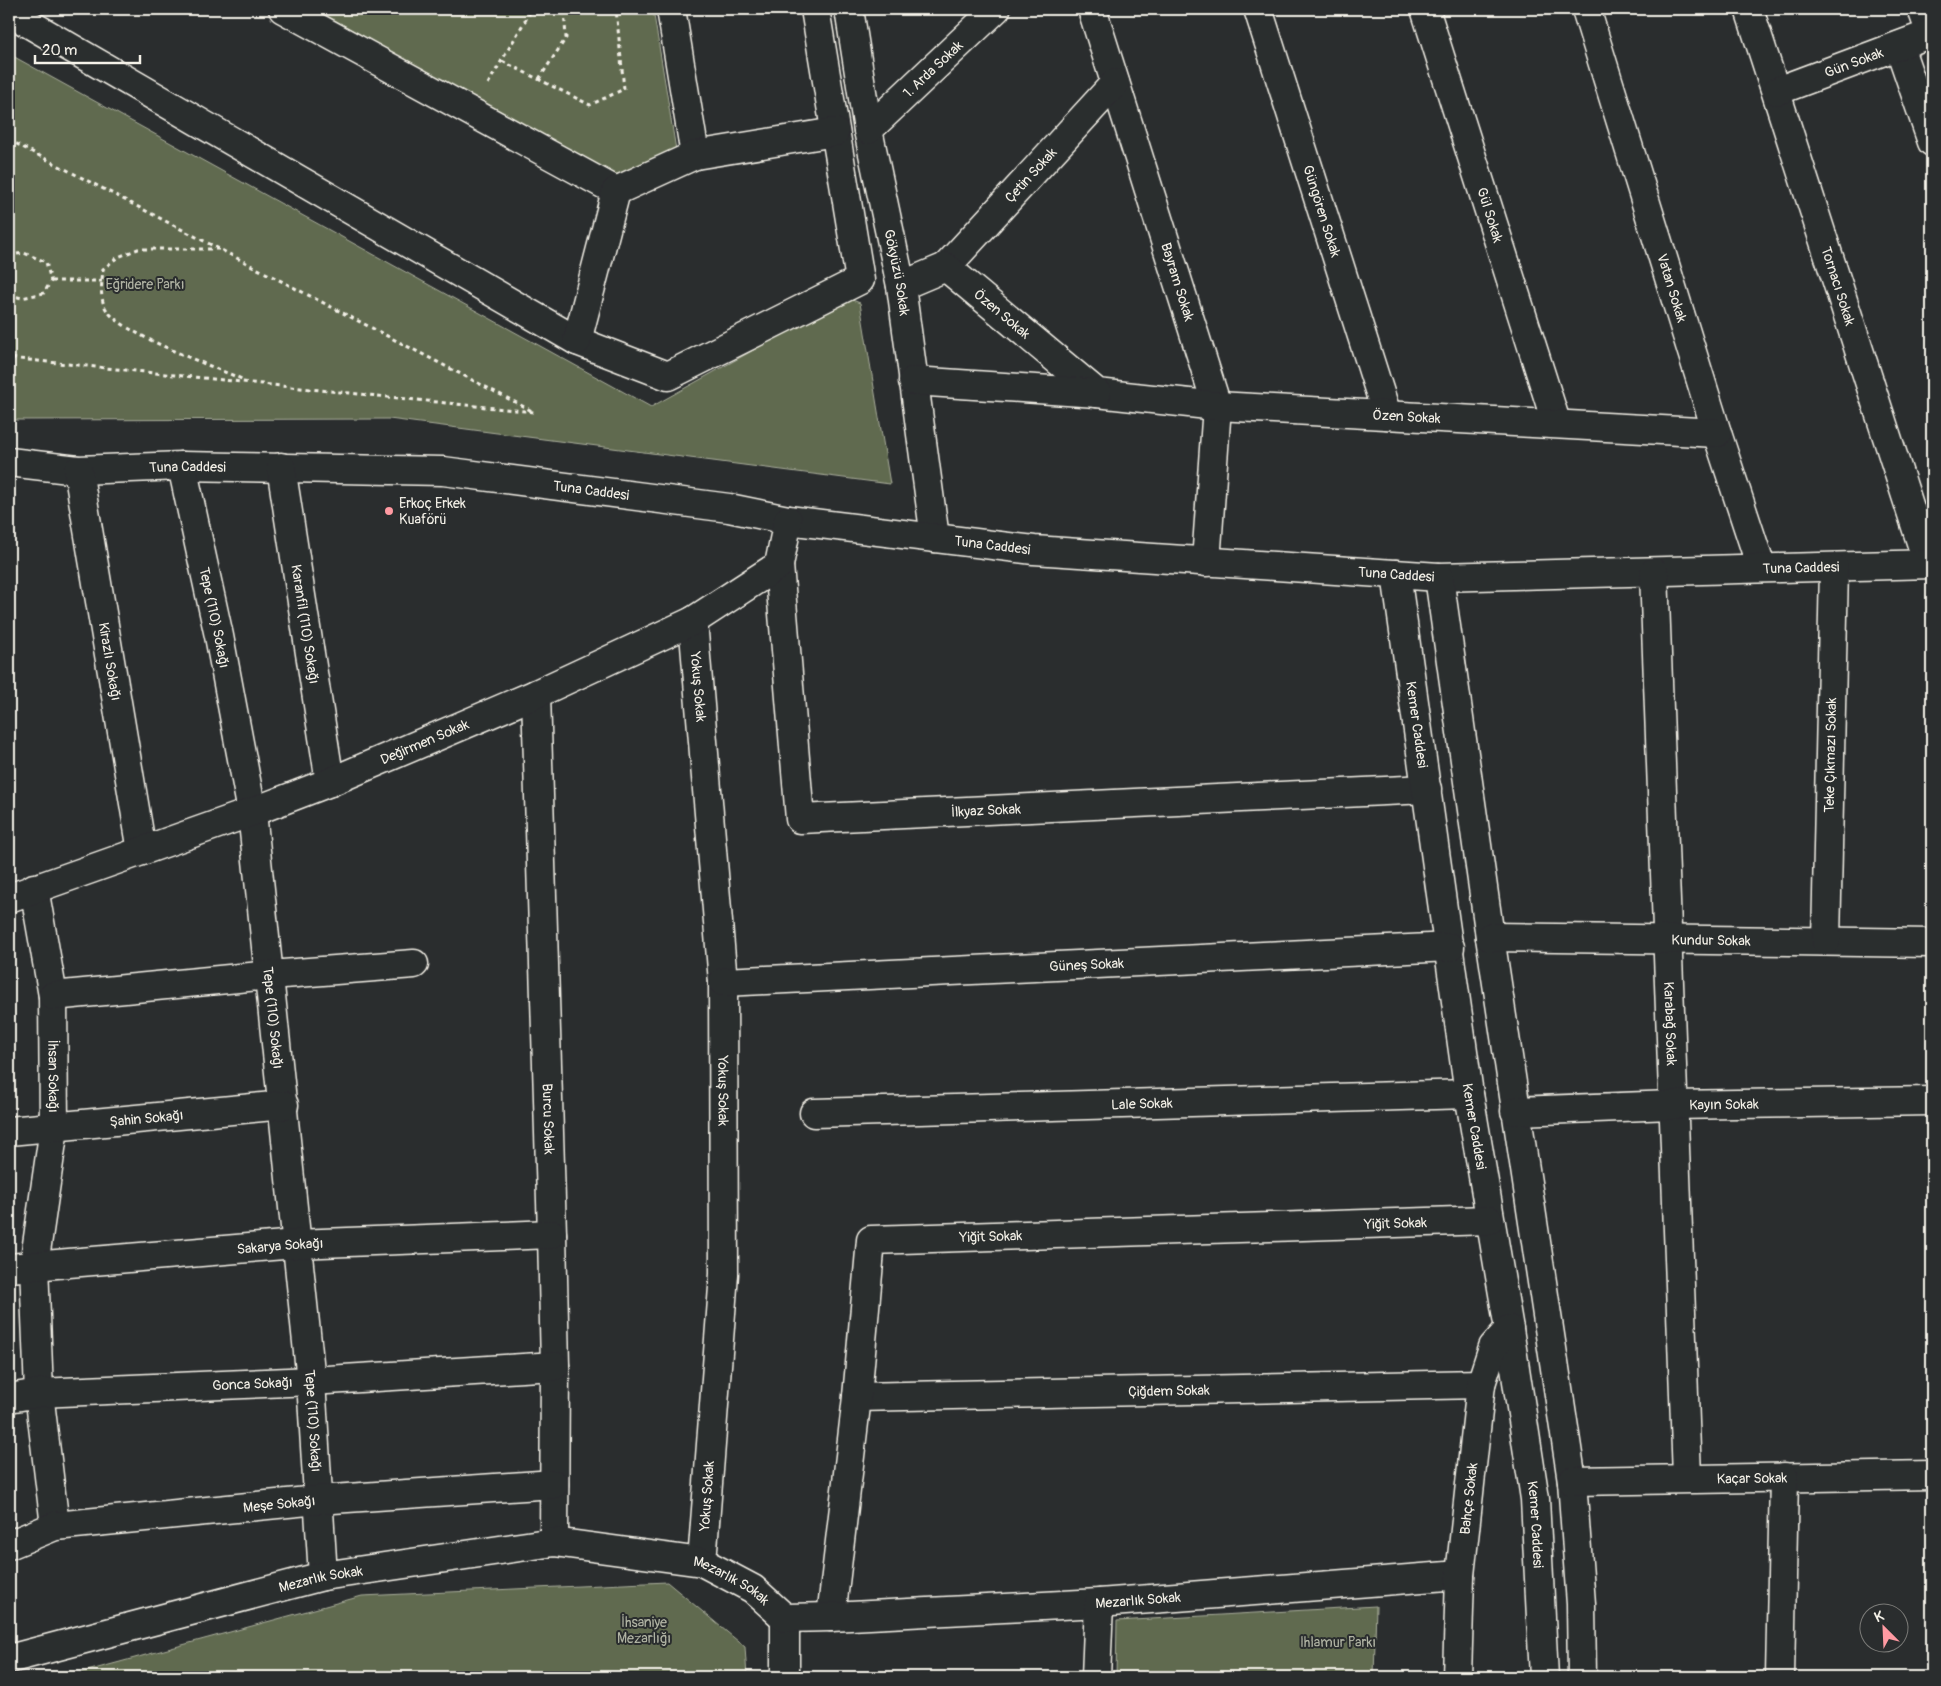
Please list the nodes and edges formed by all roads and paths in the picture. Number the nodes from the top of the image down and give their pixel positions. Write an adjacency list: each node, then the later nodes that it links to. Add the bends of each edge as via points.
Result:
1 (283, 9): 21 (street)
2 (532, 9): 17 (path)
3 (564, 9): 18 (path, via 566,38)
4 (616, 9): 18 (path, via 624,89 590,105)
5 (671, 9): 26 (street)
6 (815, 9): 23 (street)
7 (849, 9): 22 (street, Gökyüzü Sokak)
8 (996, 9): 22 (street, 1. Arda Sokak)
9 (1092, 9): 19 (street, Bayram Sokak)
10 (1258, 9): 41 (street, Güngören Sokak)
11 (1425, 9): 42 (street, Gül Sokak)
12 (1586, 9): 43 (street, Vatan Sokak)
13 (1749, 9): 20 (street, Tornacı Sokak)
14 (9, 12): 35 (street)
15 (1928, 25): 16 (street, Gün Sokak)
16 (1899, 46): 20 (street, Gün Sokak); 25 (street)
17 (502, 61): 18 (path); 21 (path)
18 (539, 79)
19 (1114, 83): 30 (street, Çetin Sokak); 40 (street, Bayram Sokak)
20 (1776, 91): 52 (street, Tornacı Sokak)
21 (472, 112): 27 (street)
22 (868, 130): 33 (street, Gökyüzü Sokak)
23 (835, 132): 26 (street); 35 (street, via 860,280 668,376)
24 (9, 140): 28 (path)
25 (1932, 142)
26 (695, 155): 27 (street)
27 (616, 191): 35 (street)
28 (219, 249): 32 (path, via 138,249 118,257 103,269); 38 (path, via 534,412)
29 (9, 254): 31 (path, via 24,253 46,262)
30 (946, 267): 33 (street); 39 (street, Özen Sokak)
31 (52, 281): 32 (path); 34 (path, via 44,293 22,298)
32 (102, 281): 38 (path, via 100,292 108,313 131,331)
33 (901, 286): 37 (street, Gökyüzü Sokak)
34 (9, 295)
35 (577, 341)
36 (9, 358): 38 (path)
37 (913, 381): 39 (street, Özen Sokak); 50 (street, Gökyüzü Sokak)
38 (249, 382)
39 (1097, 393): 40 (street, Özen Sokak)
40 (1217, 406): 41 (street, Özen Sokak); 51 (street, Bayram Sokak)
41 (1387, 415): 42 (street, Özen Sokak)
42 (1556, 422): 43 (street, Özen Sokak)
43 (1717, 433): 54 (street, Vatan Sokak)
44 (9, 462): 47 (street, Tuna Caddesi)
45 (182, 466): 46 (street, Tuna Caddesi); 47 (street, Tuna Caddesi); 63 (street, Tepe (110) Sokağı, via 219,636)
46 (281, 467): 49 (street, Tuna Caddesi, via 443,470 730,508); 61 (street, Karanfil (110) Sokağı)
47 (67, 469): 48 (street, Tuna Caddesi); 64 (street, Kirazlı Sokağı)
48 (9, 472)
49 (788, 520): 50 (street, Tuna Caddesi); 53 (street)
50 (935, 538): 51 (street, Tuna Caddesi, via 1034,550)
51 (1206, 562): 57 (street, Tuna Caddesi)
52 (1930, 564): 55 (street, Tuna Caddesi)
53 (778, 565): 59 (street, Değirmen Sokak); 62 (street, İlkyaz Sokak, via 800,819)
54 (1761, 567): 55 (street, Tuna Caddesi); 56 (street, Tuna Caddesi)
55 (1834, 568): 69 (street, Teke Çıkmazı Sokak)
56 (1654, 572): 58 (street, Tuna Caddesi); 68 (street, Karabağ Sokak)
57 (1396, 574): 58 (street, Tuna Caddesi); 62 (street, Kemer Caddesi)
58 (1440, 577): 67 (street)
59 (693, 620): 60 (street, Değirmen Sokak); 74 (street, Yokuş Sokak)
60 (536, 694): 61 (street, Değirmen Sokak); 85 (street, Burcu Sokak)
61 (330, 782): 63 (street, Değirmen Sokak)
62 (1427, 789): 71 (street, Kemer Caddesi)
63 (252, 812): 64 (street, Değirmen Sokak); 73 (street, Tepe (110) Sokağı)
64 (142, 851): 65 (street, Değirmen Sokak)
65 (34, 888): 66 (street, Değirmen Sokak); 75 (street, İhsan Sokağı)
66 (9, 898)
67 (1490, 937): 68 (street, Kundur Sokak); 80 (street)
68 (1667, 938): 69 (street, Kundur Sokak); 79 (street, Karabağ Sokak)
69 (1826, 941): 70 (street, Kundur Sokak)
70 (1932, 943)
71 (1450, 947): 74 (street, Güneş Sokak); 76 (street, Kemer Caddesi)
72 (414, 964): 73 (street)
73 (270, 975): 75 (street); 78 (street, Tepe (110) Sokağı)
74 (723, 982): 104 (street, Yokuş Sokak, via 724,1274)
75 (53, 996): 82 (street, İhsan Sokağı)
76 (1469, 1094): 81 (street, Lale Sokak); 84 (street, Kemer Caddesi)
77 (1932, 1101): 79 (street, Kayın Sokak)
78 (284, 1105): 82 (street, Şahin Sokağı); 86 (street, Tepe (110) Sokağı)
79 (1672, 1105): 80 (street, Kayın Sokak); 97 (street, Karabağ Sokak)
80 (1515, 1111): 98 (street)
81 (814, 1113)
82 (54, 1128): 83 (street, Şahin Sokağı); 87 (street, İhsan Sokağı)
83 (9, 1131)
84 (1489, 1220): 88 (street, Kemer Caddesi); 93 (street, Yiğit Sokak, via 871,1240)
85 (552, 1234): 86 (street, Sakarya Sokağı); 89 (street, Burcu Sokak)
86 (296, 1244): 87 (street, Sakarya Sokağı); 90 (street, Tepe (110) Sokağı)
87 (22, 1266): 92 (street, İhsan Sokağı)
88 (1509, 1329): 91 (street, Bahçe Sokak, via 1493,1347); 114 (street, Kemer Caddesi, via 1535,1499)
89 (555, 1366): 90 (street, Gonca Sokağı); 99 (street, Burcu Sokak)
90 (311, 1381): 92 (street, Gonca Sokağı); 100 (street, Tepe (110) Sokağı)
91 (1481, 1384): 93 (street, Çiğdem Sokak); 105 (street, Bahçe Sokak)
92 (39, 1393): 94 (street, Gonca Sokağı); 101 (street, İhsan Sokağı)
93 (857, 1397): 108 (street, Yiğit Sokak)
94 (9, 1398)
95 (1932, 1475): 96 (street, Kaçar Sokak)
96 (1784, 1476): 97 (street, Kaçar Sokak); 116 (street)
97 (1687, 1477): 98 (street, Kaçar Sokak)
98 (1572, 1480): 115 (street, via 1581,1604)
99 (554, 1484): 100 (street, Meşe Sokağı); 102 (street, Burcu Sokak)
100 (318, 1500): 101 (street, Meşe Sokağı); 106 (street, Tepe (110) Sokağı)
101 (55, 1526): 103 (street, Meşe Sokağı)
102 (554, 1542): 104 (street, Mezarlık Sokak); 106 (street, Mezarlık Sokak)
103 (9, 1546)
104 (702, 1562): 109 (street, Mezarlık Sokak, via 753,1589)
105 (1460, 1574): 107 (street, Mezarlık Sokak); 113 (street, Bahçe Sokak)
106 (323, 1576): 110 (street, Mezarlık Sokak)
107 (1099, 1603): 108 (street, Mezarlık Sokak); 112 (street)
108 (831, 1617): 109 (street, Mezarlık Sokak)
109 (785, 1618): 111 (street)
110 (9, 1659)
111 (785, 1677)
112 (1096, 1677)
113 (1457, 1677)
114 (1544, 1677)
115 (1582, 1677)
116 (1780, 1677)

